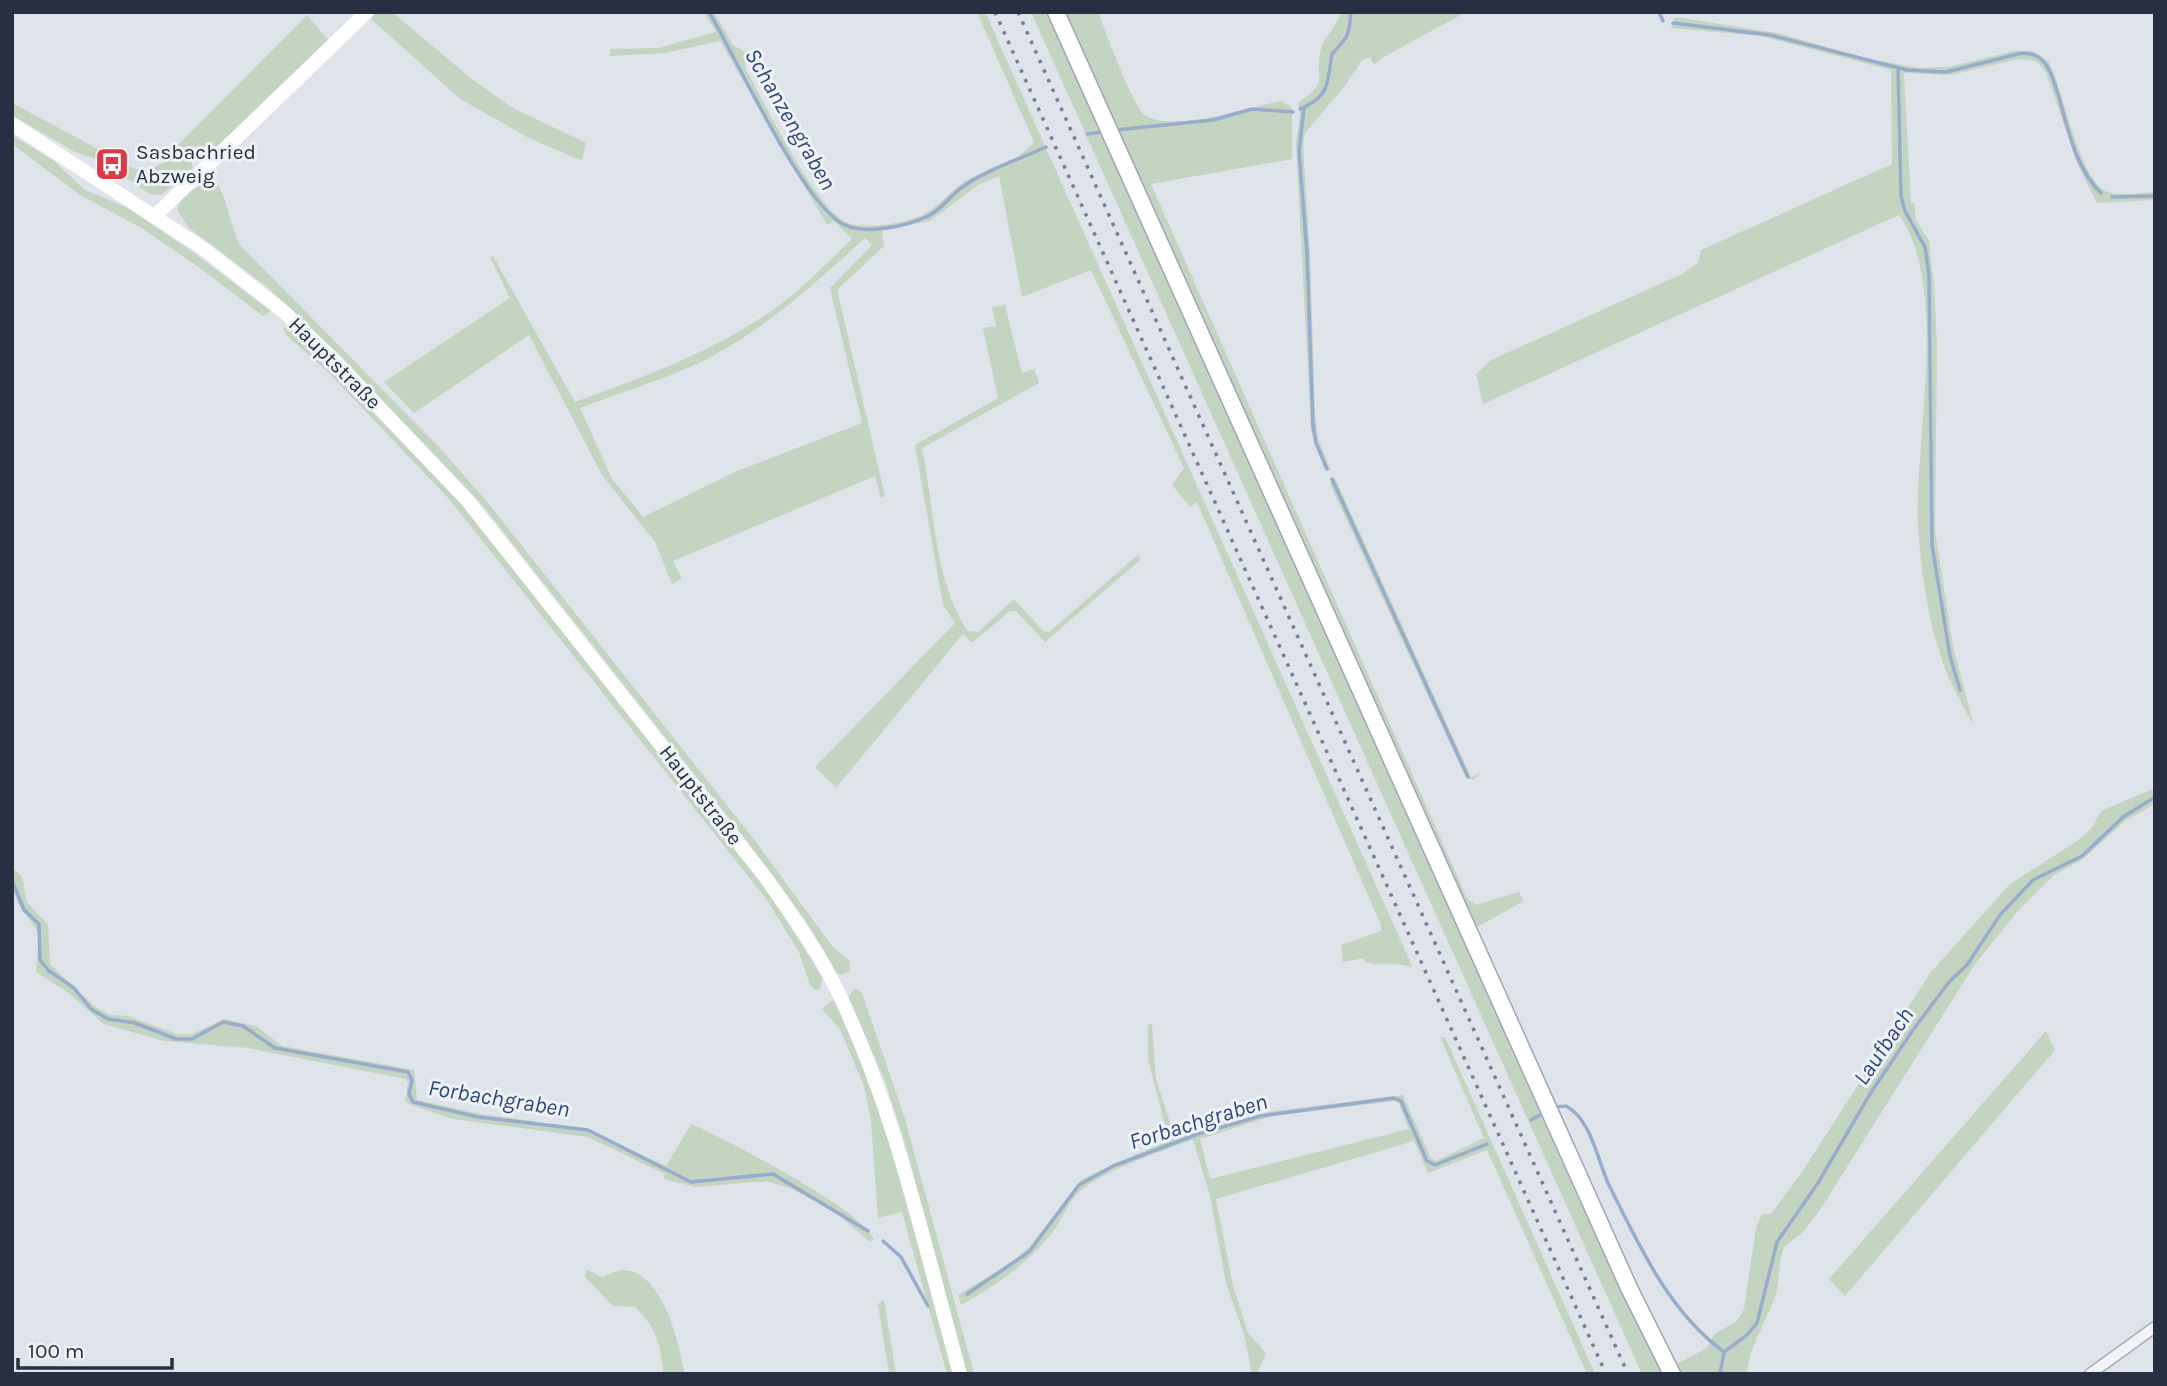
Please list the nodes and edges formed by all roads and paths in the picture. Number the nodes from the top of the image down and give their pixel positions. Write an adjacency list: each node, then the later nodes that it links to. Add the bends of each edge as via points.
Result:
1 (367, 12): 4 (street)
2 (1056, 12): 7 (main road, via 1623,1276)
3 (12, 124): 4 (street, Hauptstraße)
4 (155, 216): 6 (street, Hauptstraße, via 283,311 467,500 758,867 807,937 836,988 889,1115)
5 (2155, 1327): 8 (street)
6 (960, 1374)
7 (1672, 1374)
8 (2090, 1374)

